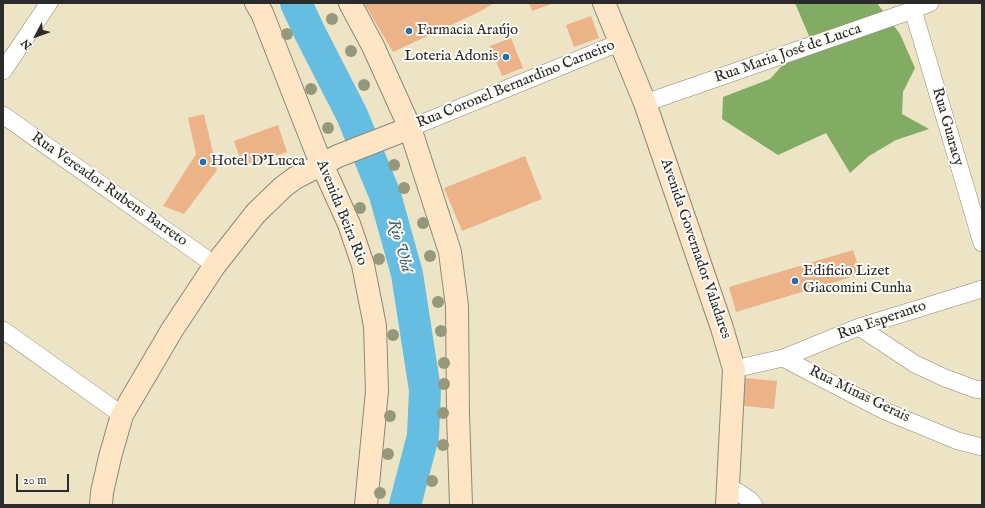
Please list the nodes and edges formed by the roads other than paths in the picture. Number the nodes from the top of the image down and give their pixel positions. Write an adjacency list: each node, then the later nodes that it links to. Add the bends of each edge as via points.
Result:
1 (49, 3): 8 (street)
2 (256, 3): 12 (main road, Avenida Beira Rio)
3 (350, 3): 11 (main road, via 373,46)
4 (604, 3): 7 (main road, Avenida Governador Valadares)
5 (930, 3): 6 (street, Rua Maria José de Lucca)
6 (913, 10): 9 (street, Rua Maria José de Lucca); 13 (street, Rua Guaracy)
7 (621, 42): 9 (main road, Avenida Governador Valadares); 11 (street, Rua Coronel Bernardino Carneiro)
8 (3, 71)
9 (645, 103): 19 (main road, Avenida Governador Valadares)
10 (3, 115): 14 (street, Rua Vereador Rubens Barreto)
11 (401, 131): 12 (main road); 26 (main road, via 450,252 457,306)
12 (332, 159): 14 (main road, via 283,187 256,214); 25 (main road, Avenida Beira Rio, via 363,265 375,326 377,391)
13 (982, 243)
14 (215, 265): 21 (main road, via 172,330)
15 (982, 289): 16 (street, Rua Esperanto)
16 (859, 327): 18 (street, Rua Esperanto); 20 (street, via 915,364 945,378)
17 (3, 330): 21 (street)
18 (783, 358): 19 (street); 22 (street, Rua Minas Gerais, via 885,411 958,441)
19 (734, 369): 23 (main road, Avenida Governador Valadares)
20 (982, 390)
21 (122, 415): 24 (main road, via 110,457)
22 (982, 447)
23 (727, 496): 27 (street, via 738,492)
24 (101, 505)
25 (366, 505)
26 (462, 505)
27 (754, 505)

